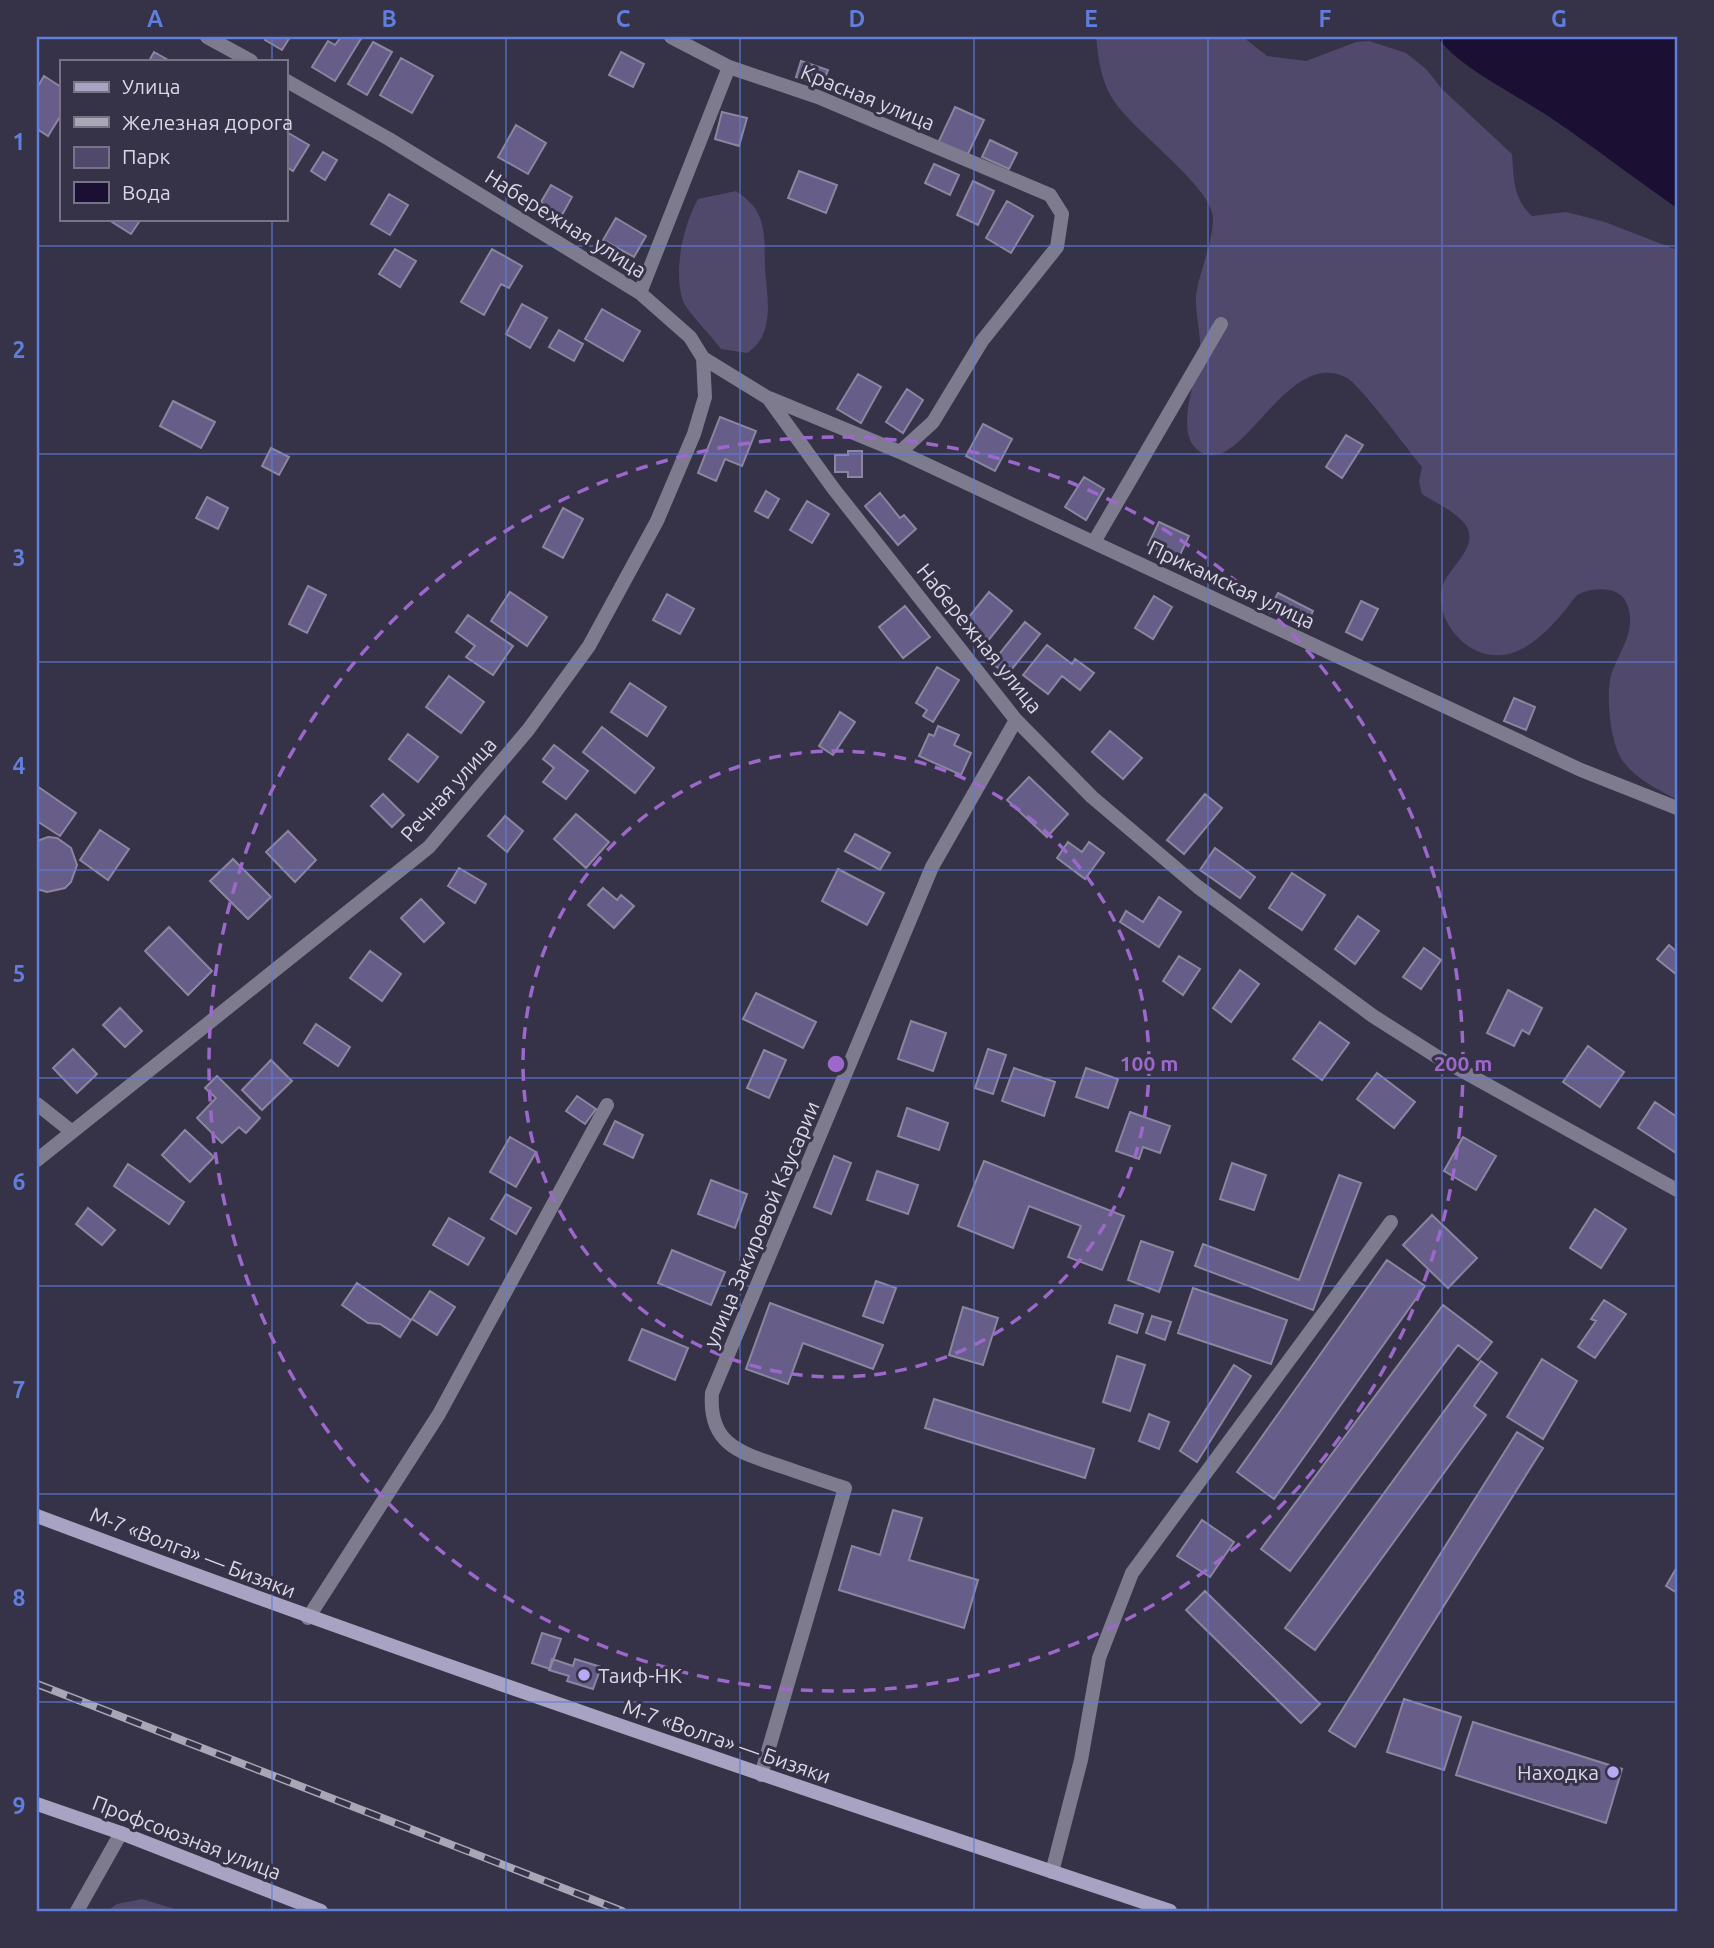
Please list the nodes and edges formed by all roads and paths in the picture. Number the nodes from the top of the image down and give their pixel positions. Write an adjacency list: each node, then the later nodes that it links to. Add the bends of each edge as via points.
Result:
1 (207, 37): 3 (street)
2 (671, 37): 4 (street, Красная улица)
3 (249, 60)
4 (729, 67): 6 (street); 10 (street, Красная улица, via 818,97 1050,195 1062,214 1057,247 982,341 933,422)
5 (287, 81): 6 (street, Набережная улица, via 389,138)
6 (640, 293): 8 (street, Набережная улица, via 690,337)
7 (1221, 324): 11 (street)
8 (703, 358): 9 (street, Набережная улица); 16 (street, Речная улица, via 705,397 657,522 589,646 528,730 429,847)
9 (768, 398): 10 (street, Прикамская улица); 12 (street, Набережная улица)
10 (901, 452): 11 (street, Прикамская улица)
11 (1094, 542): 13 (street, Прикамская улица, via 1581,770)
12 (1016, 720): 18 (street, Набережная улица, via 1092,797 1198,887 1373,1016 1438,1058); 22 (street, улица Закировой Каусарии, via 932,867 712,1393 719,1432 739,1453 845,1488)
13 (1677, 808)
14 (37, 1104): 16 (street)
15 (607, 1105): 21 (street, via 439,1415)
16 (71, 1131): 17 (street, Речная улица)
17 (37, 1160)
18 (1677, 1189)
19 (1391, 1222): 25 (street, via 1132,1573 1099,1657 1081,1760)
20 (37, 1516): 21 (main road, М-7 «Волга» — Бизяки)
21 (308, 1618): 22 (main road, М-7 «Волга» — Бизяки)
22 (761, 1775): 25 (main road, М-7 «Волга» — Бизяки)
23 (37, 1804): 24 (main road, Профсоюзная улица)
24 (121, 1833): 26 (street); 27 (main road, Профсоюзная улица)
25 (1052, 1872): 28 (main road, М-7 «Волга» — Бизяки)
26 (77, 1911)
27 (321, 1911)
28 (1170, 1911)

